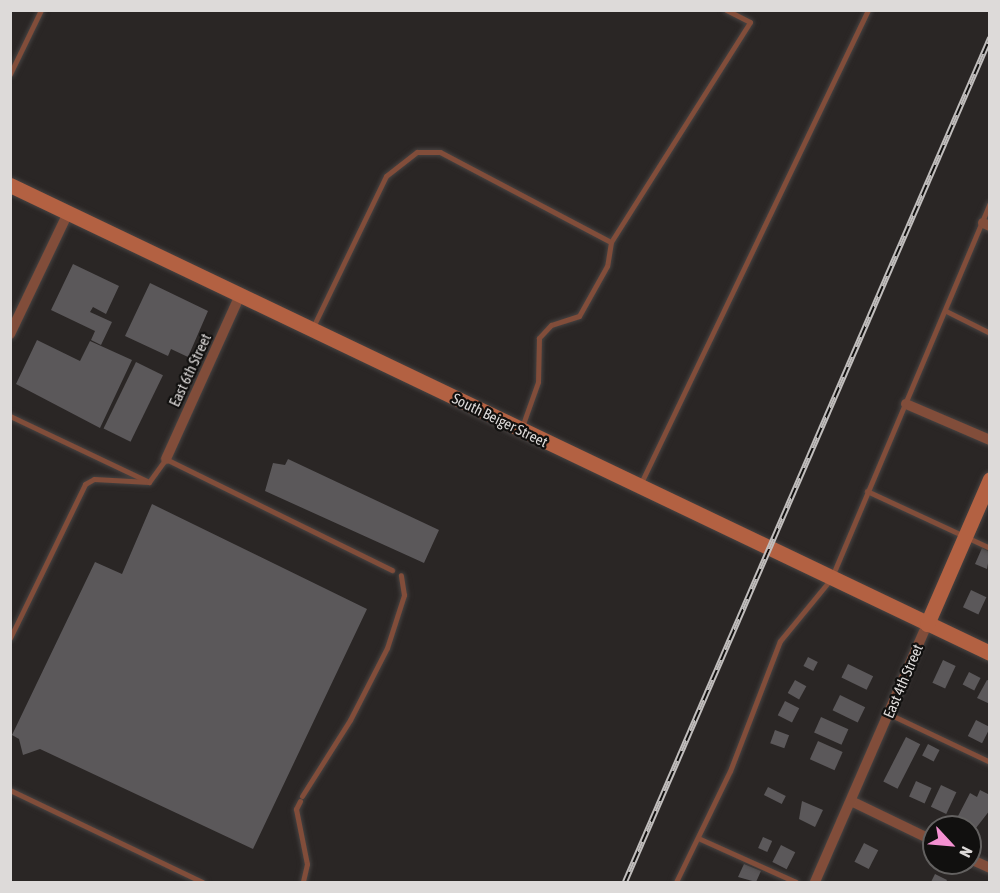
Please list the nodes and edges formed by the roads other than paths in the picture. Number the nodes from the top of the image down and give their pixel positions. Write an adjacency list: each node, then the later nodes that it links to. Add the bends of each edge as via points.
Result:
1 (40, 10): 4 (lane)
2 (726, 10): 9 (lane, via 750,22)
3 (868, 10): 22 (lane)
4 (10, 74)
5 (10, 185): 7 (street, South Beiger Street)
6 (990, 203): 8 (lane)
7 (68, 213): 10 (street, South Beiger Street); 14 (street)
8 (986, 224): 11 (lane)
9 (611, 242): 12 (lane, via 440,152 417,152 386,176); 17 (lane, via 606,266 579,316 551,325 539,338 538,382)
10 (241, 293): 12 (street, South Beiger Street); 19 (street, East 6th Street)
11 (946, 311): 13 (lane); 15 (lane)
12 (312, 328): 17 (street, South Beiger Street)
13 (990, 333)
14 (10, 334)
15 (906, 404): 18 (street); 23 (lane)
16 (10, 416): 21 (lane)
17 (521, 430): 22 (street, South Beiger Street)
18 (990, 440)
19 (166, 459): 21 (lane); 26 (lane)
20 (990, 480): 24 (street, East 4th Street)
21 (149, 482): 30 (lane, via 94,479 85,484)
22 (639, 487): 28 (street, South Beiger Street)
23 (867, 491): 24 (lane); 28 (lane)
24 (965, 537): 25 (lane); 29 (street, East 4th Street)
25 (990, 549)
26 (392, 570)
27 (401, 575): 39 (lane, via 404,595 387,648 296,809 307,864)
28 (831, 579): 29 (street, South Beiger Street); 37 (lane, via 780,641)
29 (927, 624): 31 (street, South Beiger Street); 32 (street, East 4th Street)
30 (10, 638)
31 (990, 653)
32 (889, 714): 33 (lane); 35 (street, East 4th Street)
33 (990, 762)
34 (10, 790): 38 (lane)
35 (851, 801): 36 (street); 42 (street, East 4th Street)
36 (922, 836)
37 (698, 838): 40 (lane); 41 (lane)
38 (202, 882)
39 (303, 882)
40 (676, 882)
41 (796, 882)
42 (815, 882)

